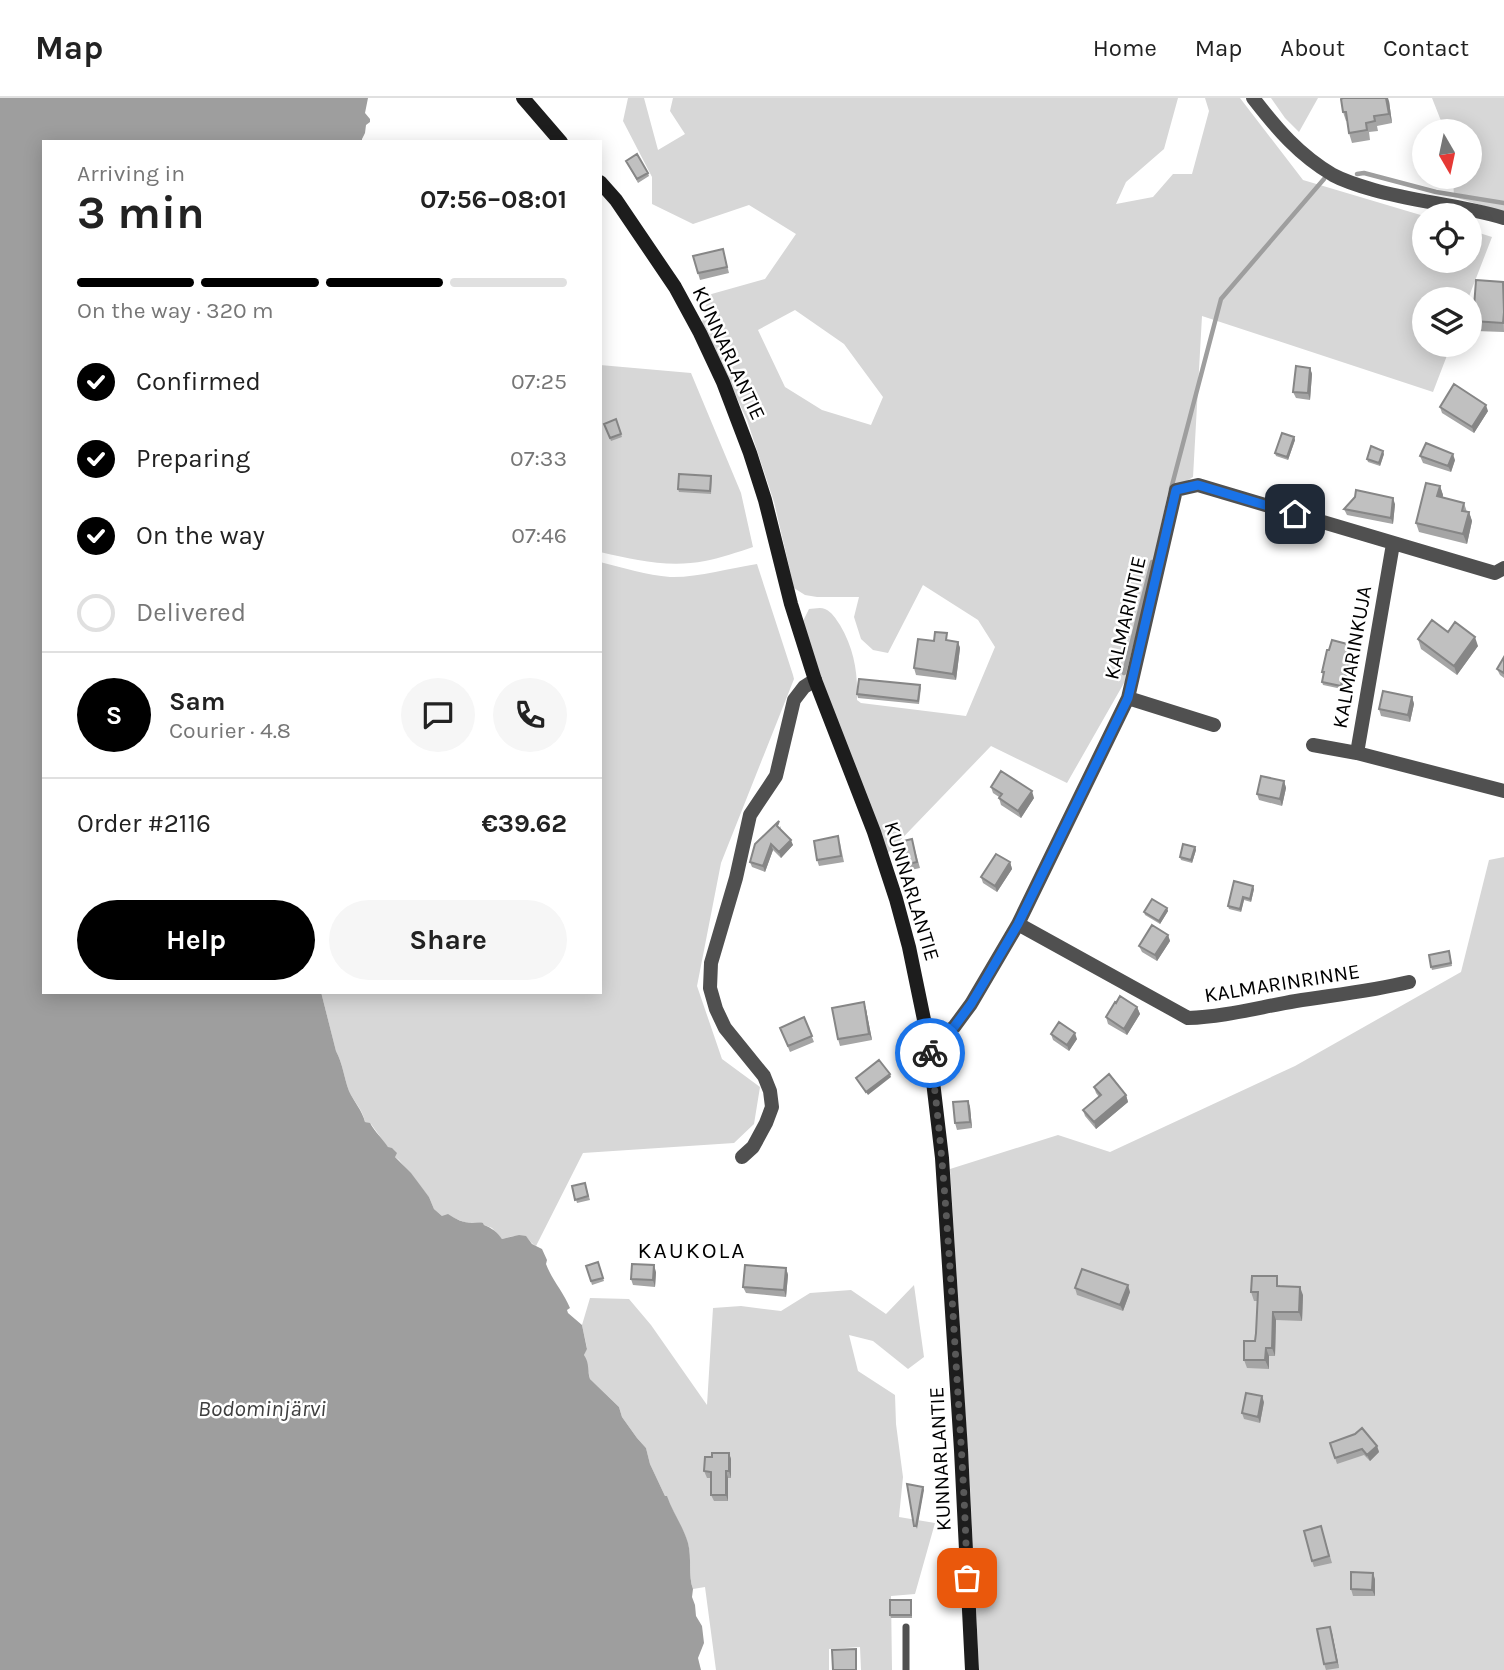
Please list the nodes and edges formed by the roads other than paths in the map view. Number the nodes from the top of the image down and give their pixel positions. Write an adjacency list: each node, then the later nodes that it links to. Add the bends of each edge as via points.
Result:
1 (523, 98): 3 (main road)
2 (1253, 98): 5 (street, via 1303,155 1335,176 1380,192)
3 (559, 140)
4 (602, 184): 8 (main road, KUNNARLANTIE, via 675,287 723,382 765,500)
5 (1504, 218)
6 (1393, 544): 7 (street, KALMARINTIE, via 1495,573); 9 (street, KALMARINTIE, via 1198,485 1176,490); 12 (street, KALMARINKUJA)
7 (1504, 568)
8 (815, 680): 16 (main road, KUNNARLANTIE, via 896,899); 17 (street, via 794,700 776,776 750,815 711,963 710,988 716,1009 770,1091 772,1107 766,1123)
9 (1128, 698): 10 (street); 14 (street, KALMARINTIE)
10 (1214, 725)
11 (1313, 745): 12 (street)
12 (1357, 753): 13 (street, KALMARINKUJA)
13 (1504, 791)
14 (1018, 924): 15 (street, KALMARINRINNE, via 1188,1018); 16 (street, KALMARINTIE, via 954,1027)
15 (1409, 982)
16 (928, 1039): 20 (main road, KUNNARLANTIE, via 948,1234)
17 (743, 1157)
18 (905, 1627): 19 (lane)
19 (906, 1670)
20 (972, 1670)

